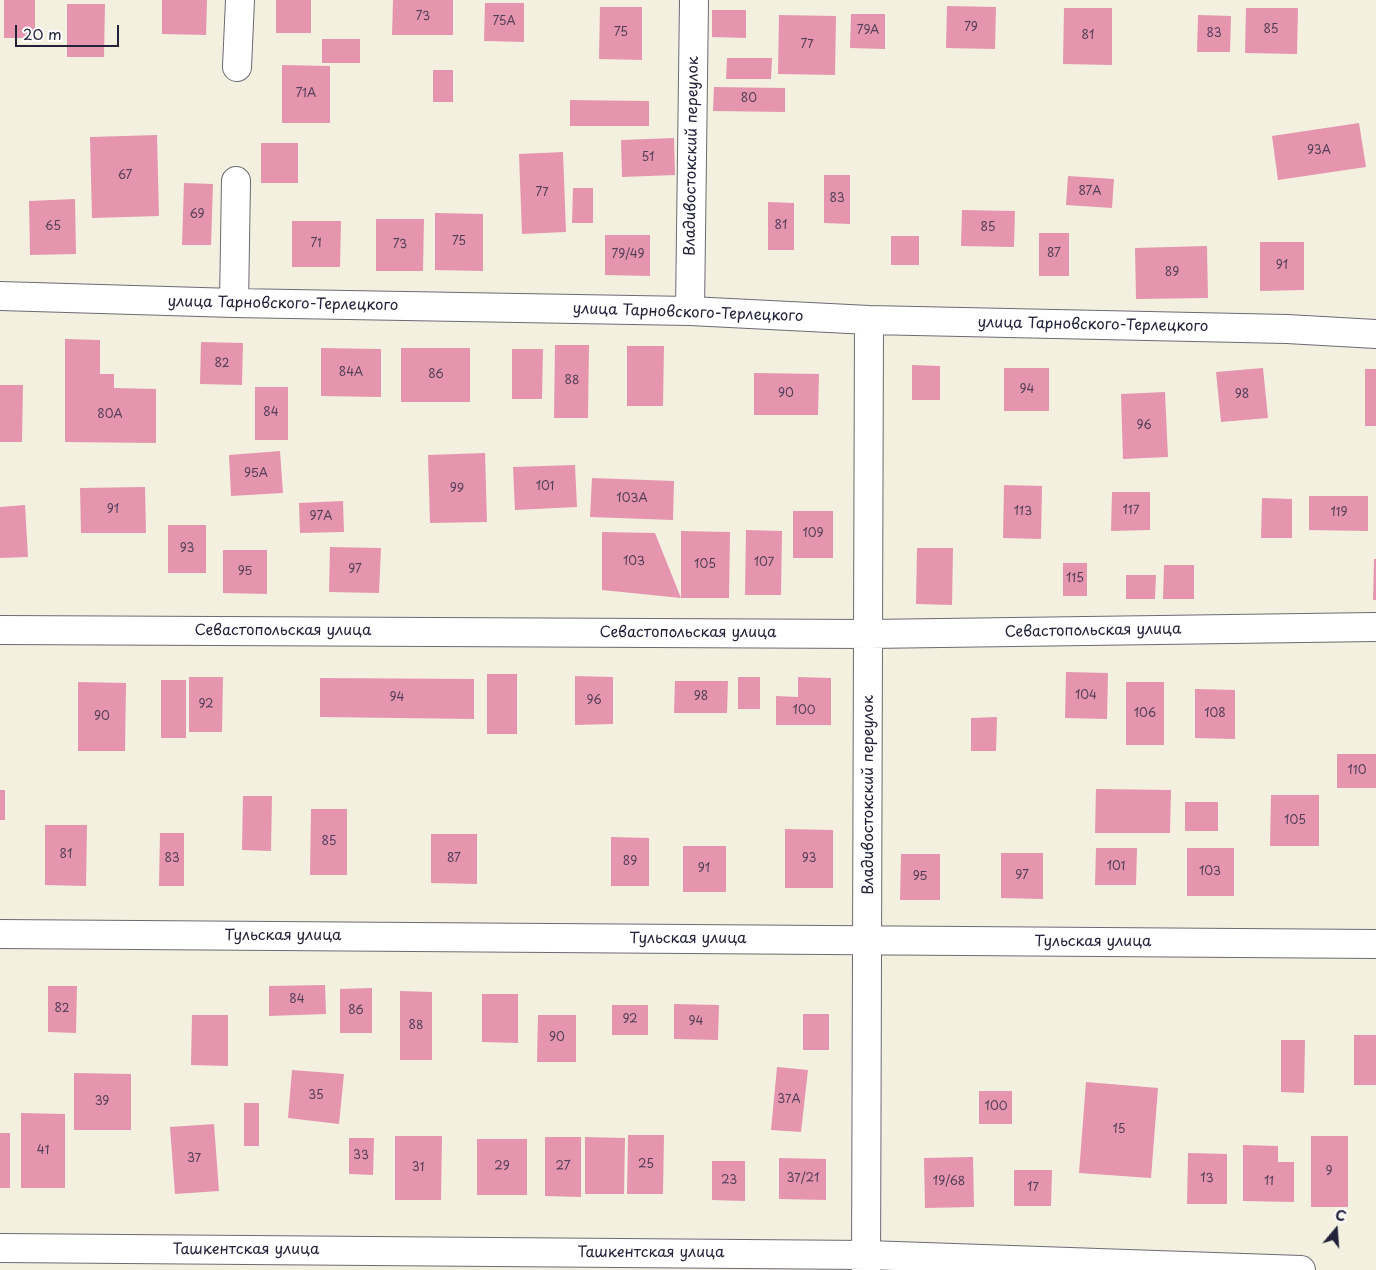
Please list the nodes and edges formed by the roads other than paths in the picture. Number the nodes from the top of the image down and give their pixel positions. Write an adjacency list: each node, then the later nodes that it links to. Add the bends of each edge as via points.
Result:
1 (240, 0): 3 (street)
2 (694, 0): 7 (street, Владивостокский переулок)
3 (237, 67)
4 (236, 181): 6 (street)
5 (0, 296): 6 (street, улица Тарновского-Терлецкого)
6 (234, 303): 7 (street, улица Тарновского-Терлецкого)
7 (690, 311): 8 (street, улица Тарновского-Терлецкого)
8 (869, 320): 9 (street, улица Тарновского-Терлецкого, via 1287,329); 12 (street, Владивостокский переулок)
9 (1376, 334)
10 (1376, 627): 12 (street, Севастопольская улица)
11 (0, 630): 12 (street, Севастопольская улица)
12 (869, 634): 14 (street, Владивостокский переулок)
13 (0, 934): 14 (street, Тульская улица)
14 (868, 940): 15 (street, Тульская улица); 17 (street, Владивостокский переулок)
15 (1376, 944)
16 (0, 1248): 17 (street, Ташкентская улица)
17 (867, 1263): 18 (street, Ташкентская улица)
18 (1301, 1270)

